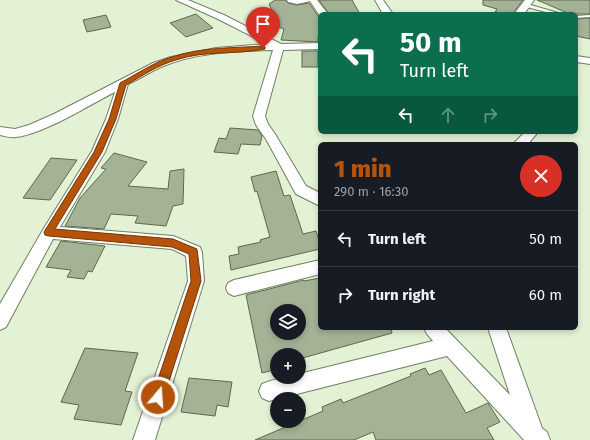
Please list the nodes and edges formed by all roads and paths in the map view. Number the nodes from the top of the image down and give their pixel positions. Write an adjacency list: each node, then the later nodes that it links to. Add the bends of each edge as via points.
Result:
1 (180, 0): 14 (street)
2 (291, 0): 3 (street)
3 (306, 0)
4 (313, 0): 7 (street)
5 (379, 0): 8 (street)
6 (528, 3): 9 (street); 10 (lane)
7 (322, 12)
8 (387, 12)
9 (521, 12)
10 (554, 12)
11 (590, 16): 12 (lane)
12 (578, 17)
13 (318, 46): 14 (street)
14 (279, 47): 17 (street, via 202,52 174,58); 21 (street, via 259,116 301,190)
15 (578, 59): 16 (street)
16 (590, 61)
17 (123, 84): 18 (street, via 33,128 15,133); 22 (street, via 98,152)
18 (0, 130)
19 (530, 134): 20 (street)
20 (523, 142)
21 (318, 199)
22 (49, 232): 25 (street); 31 (street, via 173,243 194,252 196,281)
23 (318, 267): 24 (street)
24 (234, 288)
25 (0, 321)
26 (435, 330): 28 (street)
27 (498, 330): 30 (street)
28 (449, 346): 29 (street); 30 (street)
29 (269, 391)
30 (534, 439)
31 (144, 440)

